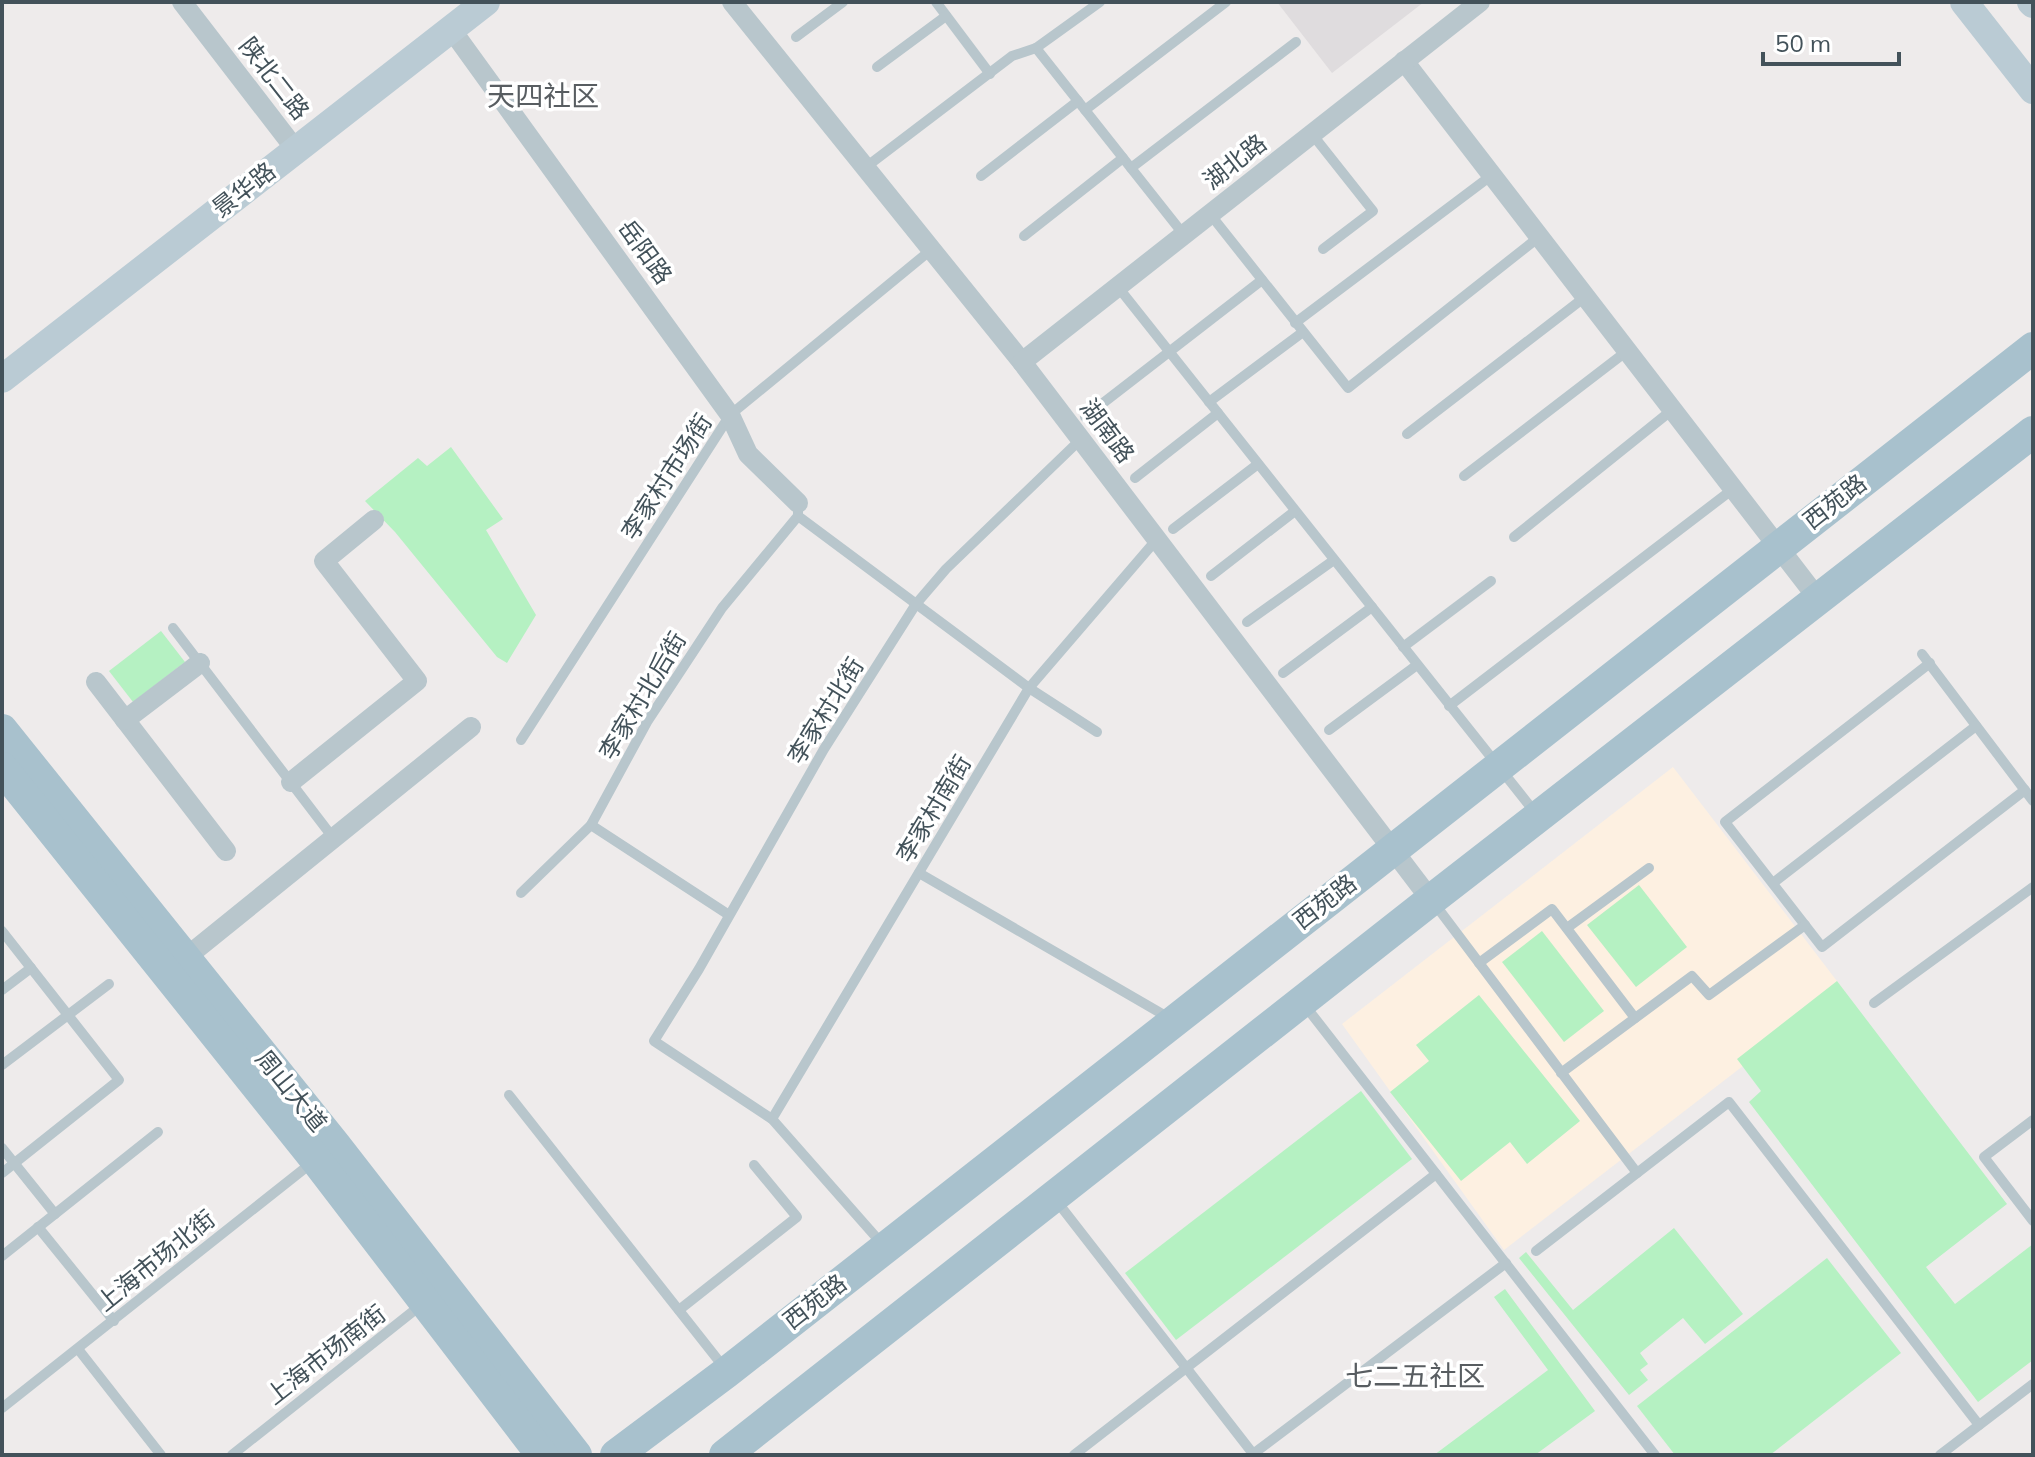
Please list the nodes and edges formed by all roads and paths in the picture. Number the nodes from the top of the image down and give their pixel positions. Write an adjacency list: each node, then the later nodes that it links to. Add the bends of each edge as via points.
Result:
1 (182, 2): 21 (street, 陕北二路)
2 (486, 2): 10 (main road, 景华路)
3 (732, 2): 23 (street, 湖南路)
4 (843, 2): 12 (lane)
5 (936, 2): 11 (lane)
6 (1100, 2): 14 (lane)
7 (1226, 2): 19 (lane)
8 (1480, 2): 15 (street, 湖北路)
9 (1964, 2): 18 (main road)
10 (455, 16): 21 (main road, 景华路); 47 (street, 岳阳路)
11 (946, 16): 16 (lane); 17 (lane)
12 (796, 37)
13 (1296, 42): 24 (lane)
14 (1036, 48): 17 (lane, via 1012,56); 19 (lane)
15 (1404, 61): 20 (street, 湖北路); 25 (street)
16 (877, 67)
17 (990, 74): 23 (lane)
18 (2033, 90)
19 (1081, 106): 22 (lane); 26 (lane)
20 (1312, 134): 27 (street, 湖北路); 32 (lane, via 1373,211)
21 (291, 143): 41 (main road, 景华路); 43 (main road, 景华路)
22 (1123, 158): 24 (lane); 29 (lane)
23 (866, 167): 31 (street, 湖南路)
24 (1131, 168): 28 (lane)
25 (1492, 175): 30 (street); 36 (lane)
26 (981, 176)
27 (1210, 214): 28 (street, 湖北路); 33 (lane)
28 (1184, 235): 34 (street, 湖北路)
29 (1024, 236)
30 (1539, 237): 35 (street); 37 (lane, via 1348,388)
31 (932, 249): 42 (street, 湖南路); 47 (lane, 李家村市场街)
32 (1323, 249)
33 (1262, 280): 36 (lane); 39 (lane)
34 (1118, 287): 39 (lane); 42 (street, 湖北路)
35 (1585, 297): 40 (street); 50 (lane)
36 (1295, 323): 37 (lane)
37 (1303, 332): 44 (lane)
38 (2033, 348): 61 (main road, 西苑路)
39 (1169, 351): 44 (lane); 48 (lane)
40 (1627, 351): 45 (street); 53 (lane)
41 (2, 355)
42 (1022, 362): 51 (street, 湖南路)
43 (2, 379)
44 (1209, 402): 46 (lane)
45 (1672, 410): 55 (street); 60 (lane)
46 (1218, 413): 52 (lane); 54 (lane)
47 (730, 415): 56 (street, 岳阳路, via 748,454); 83 (lane, 李家村市场街)
48 (1085, 417)
49 (2033, 432): 65 (main road)
50 (1407, 434)
51 (1081, 439): 59 (street, 湖南路); 66 (lane, 李家村北街)
52 (1258, 464): 57 (lane); 59 (lane, 李家村南街)
53 (1464, 476)
54 (1135, 478)
55 (1733, 489): 61 (street); 76 (lane)
56 (798, 510): 66 (lane); 90 (lane, 李家村北后街, via 722,608 647,722)
57 (1295, 511): 62 (lane); 63 (lane)
58 (374, 520): 86 (street, via 324,561 417,681)
59 (1165, 534): 75 (lane, 李家村南街); 92 (street, 湖南路)
60 (1514, 537)
61 (1778, 547): 65 (street); 84 (main road, 西苑路)
62 (1334, 560): 67 (lane); 68 (lane)
63 (1211, 576)
64 (1491, 581): 70 (lane)
65 (1819, 600): 89 (main road)
66 (916, 604): 75 (lane); 100 (lane, 李家村北街, via 824,749)
67 (1372, 607): 70 (lane); 73 (lane)
68 (1247, 622)
69 (173, 628): 71 (lane)
70 (1403, 647): 72 (lane)
71 (200, 663): 77 (street); 86 (lane)
72 (1417, 665): 76 (lane); 81 (lane)
73 (1283, 673)
74 (96, 682): 77 (street)
75 (1029, 688): 82 (lane); 95 (lane, 李家村南街)
76 (1449, 706): 84 (lane)
77 (125, 720): 93 (street)
78 (1976, 726): 87 (lane); 96 (lane); 96 (lane, via 1926,658 1725,822)
79 (471, 727): 91 (street)
80 (2, 730): 104 (main road, 周山大道)
81 (1329, 730)
82 (1097, 732)
83 (521, 740)
84 (1498, 766): 89 (lane); 92 (main road, 西苑路)
85 (2, 768): 121 (main road, 周山大道)
86 (291, 782): 91 (lane)
87 (2025, 790): 88 (lane); 101 (lane, via 1822,947)
88 (2033, 801)
89 (1538, 817): 99 (main road)
90 (591, 825): 98 (lane, 李家村北后街); 100 (lane)
91 (334, 839): 104 (street)
92 (1393, 849): 99 (street, 湖南路); 113 (main road, 西苑路)
93 (226, 851)
94 (1649, 868): 102 (lane)
95 (919, 873): 113 (lane); 117 (lane, 李家村南街)
96 (1773, 883): 101 (lane)
97 (2033, 887): 110 (lane)
98 (521, 893)
99 (1431, 900): 105 (lane); 109 (main road)
100 (729, 915): 117 (lane, 李家村北街, via 654,1041)
101 (1805, 925): 112 (lane, via 1709,995 1692,976)
102 (1567, 928): 105 (lane, via 1552,909); 112 (lane)
103 (2, 931): 106 (lane)
104 (184, 959): 121 (main road, 周山大道)
105 (1479, 963): 115 (lane)
106 (31, 968): 108 (lane); 111 (lane)
107 (109, 984): 111 (lane)
108 (2, 990)
109 (1302, 1002): 126 (lane); 127 (main road)
110 (1874, 1003)
111 (68, 1015): 114 (lane); 122 (lane, via 119,1080)
112 (1635, 1018): 115 (lane)
113 (1173, 1020): 131 (main road, 西苑路)
114 (2, 1065)
115 (1561, 1073): 125 (lane)
116 (509, 1095): 136 (lane)
117 (772, 1119): 131 (lane)
118 (2033, 1120): 129 (lane, via 1984,1157)
119 (158, 1132): 128 (lane)
120 (2, 1148): 122 (lane)
121 (325, 1153): 135 (main road, 周山大道); 137 (lane, 上海市场北街)
122 (14, 1163): 124 (lane); 128 (lane)
123 (754, 1165): 136 (lane, via 797,1217)
124 (2, 1173)
125 (1637, 1173): 132 (lane); 143 (lane, via 1729,1102)
126 (1436, 1174): 134 (lane); 139 (lane)
127 (1053, 1197): 139 (lane); 150 (main road)
128 (55, 1214): 130 (lane)
129 (2032, 1218)
130 (38, 1227): 133 (lane); 137 (lane)
131 (884, 1247): 140 (main road, 西苑路)
132 (1536, 1251)
133 (2, 1256)
134 (1506, 1263): 144 (lane); 152 (lane)
135 (435, 1294): 146 (lane, 上海市场南街); 147 (main road, 周山大道); 148 (main road, 周山大道)
136 (679, 1310): 140 (lane)
137 (114, 1321): 138 (lane, 上海市场北街)
138 (78, 1349): 142 (lane, 上海市场北街); 145 (lane)
139 (1186, 1368): 144 (lane); 151 (lane)
140 (727, 1372): 149 (main road, 西苑路)
141 (2033, 1384): 143 (lane)
142 (2, 1408)
143 (1979, 1425): 153 (lane)
144 (1253, 1454)
145 (161, 1455)
146 (232, 1455)
147 (542, 1455)
148 (576, 1455)
149 (616, 1455)
150 (725, 1455)
151 (1074, 1455)
152 (1655, 1455)
153 (1940, 1455)

